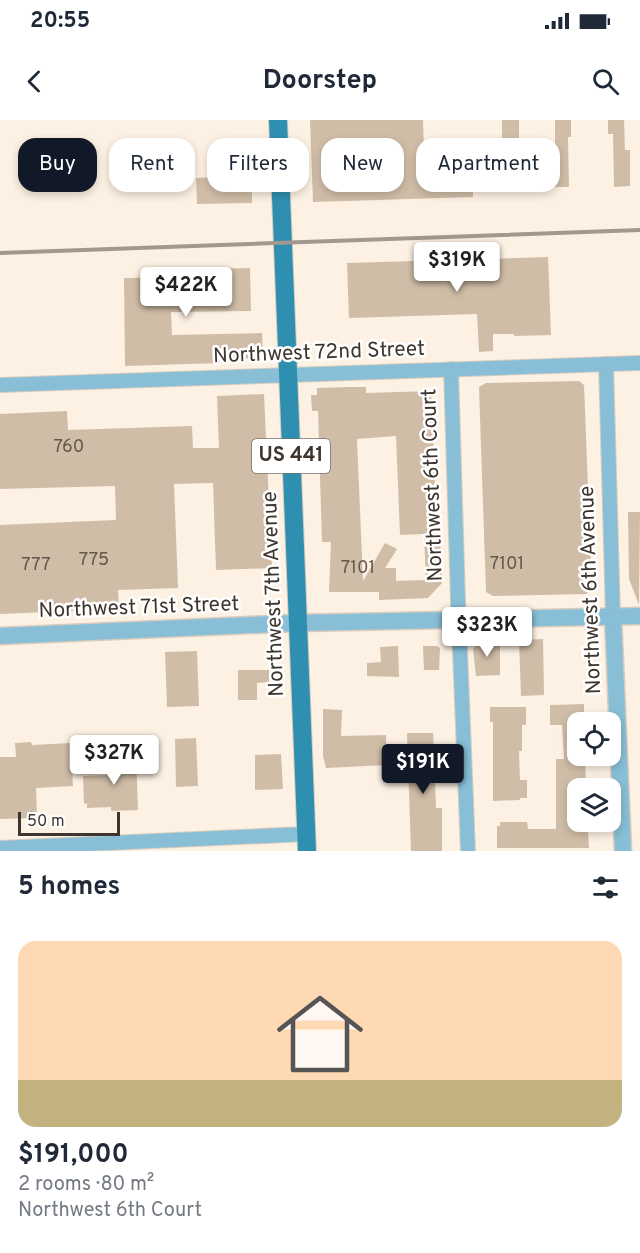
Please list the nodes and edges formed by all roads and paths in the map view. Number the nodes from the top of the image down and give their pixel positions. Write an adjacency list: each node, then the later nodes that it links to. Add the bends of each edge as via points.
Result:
1 (278, 120): 5 (main road, Northwest 7th Avenue / US 441)
2 (640, 363): 3 (street, Northwest 72nd Street)
3 (606, 364): 4 (street, Northwest 72nd Street); 8 (street, Northwest 6th Avenue)
4 (451, 369): 5 (street, Northwest 72nd Street); 9 (street, Northwest 6th Court)
5 (288, 375): 6 (street, Northwest 72nd Street); 10 (main road, Northwest 7th Avenue / US 441)
6 (0, 385)
7 (640, 616): 8 (street, Northwest 71st Street)
8 (614, 617): 9 (street, Northwest 71st Street); 15 (street, Northwest 6th Avenue)
9 (459, 620): 10 (street, Northwest 71st Street); 14 (street, Northwest 6th Court)
10 (297, 623): 11 (street, Northwest 71st Street); 12 (main road, Northwest 7th Avenue / US 441)
11 (0, 636)
12 (307, 842): 13 (street)
13 (0, 848)
14 (468, 851)
15 (623, 851)

